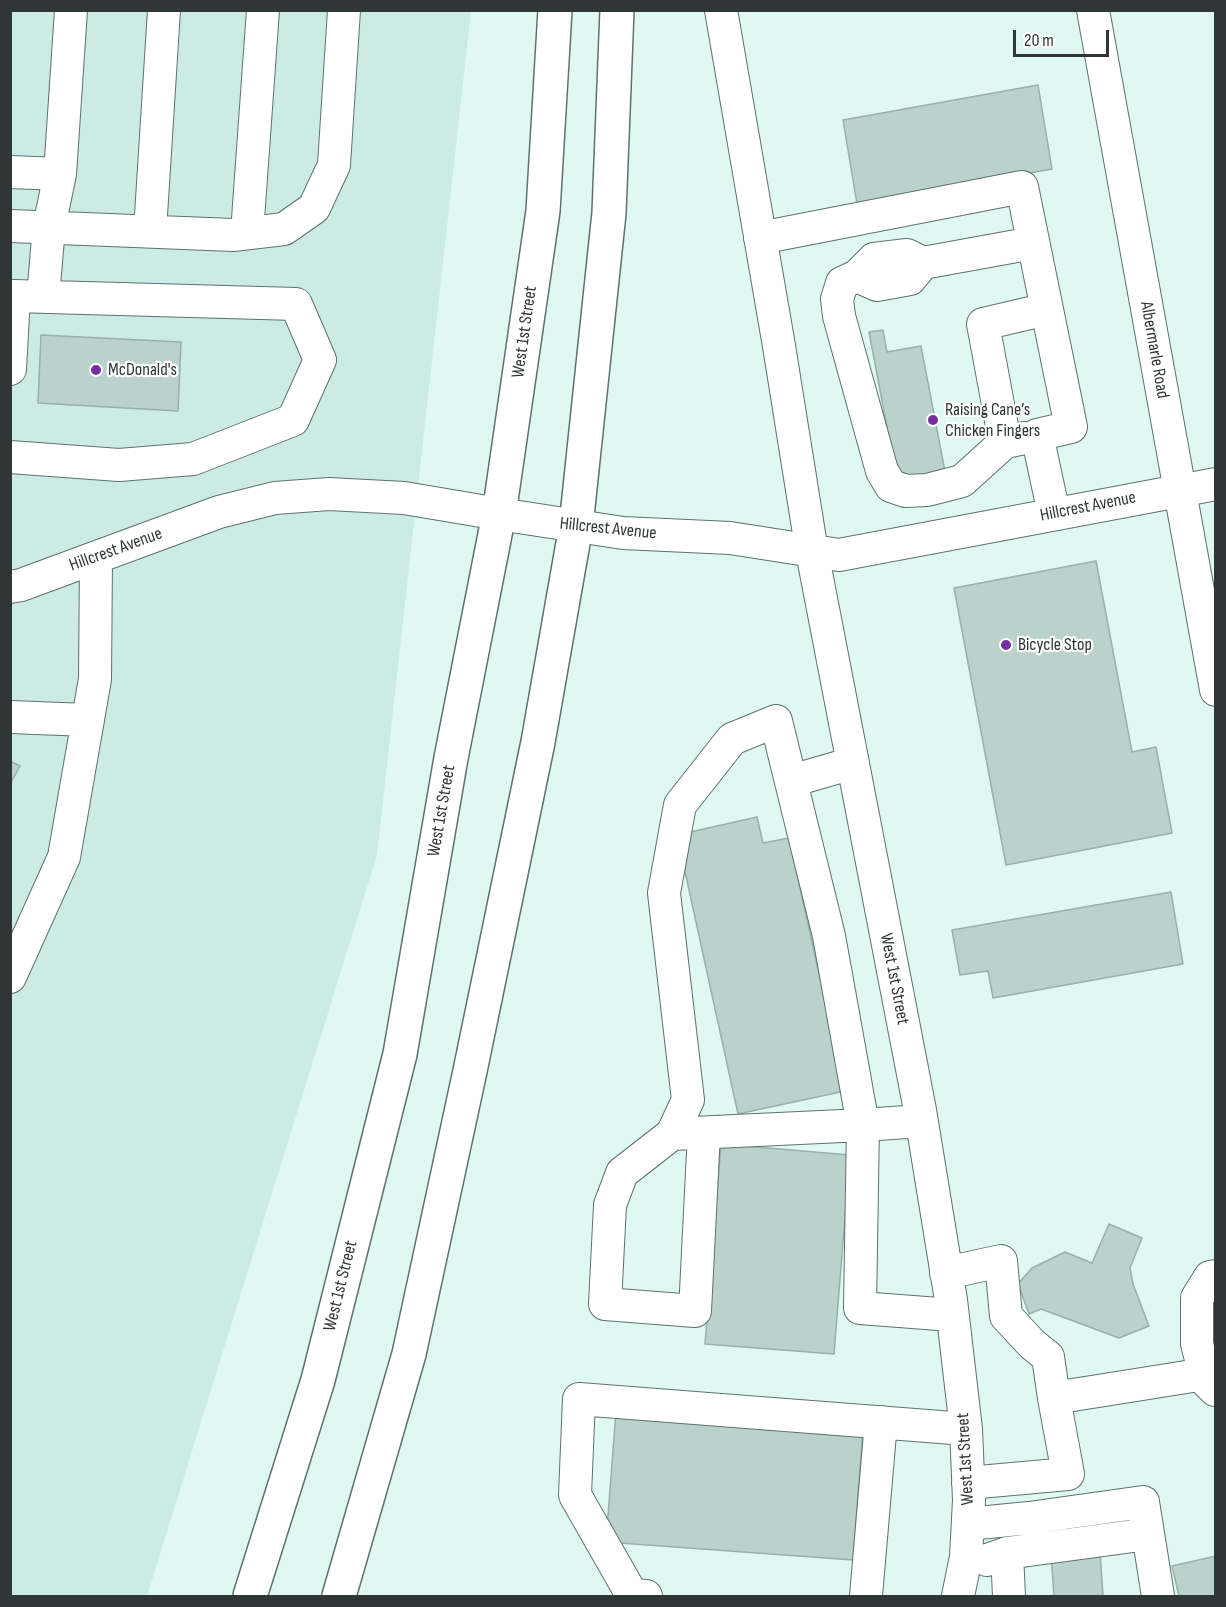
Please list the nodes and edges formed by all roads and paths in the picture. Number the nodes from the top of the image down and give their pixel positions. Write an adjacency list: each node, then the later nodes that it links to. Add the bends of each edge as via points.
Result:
1 (71, 10): 10 (street)
2 (164, 10): 13 (street)
3 (263, 10): 14 (street)
4 (344, 10): 14 (street, via 334,165 314,208 284,229)
5 (555, 10): 25 (main road, West 1st Street, via 543,211)
6 (617, 10): 27 (main road, via 609,213)
7 (720, 10): 15 (street, West 1st Street)
8 (1093, 10): 24 (street, Albermarle Road)
9 (10, 172): 10 (street)
10 (60, 174): 12 (street)
11 (10, 226): 12 (street)
12 (50, 227): 13 (street); 17 (street)
13 (150, 231): 14 (street)
14 (247, 233)
15 (760, 238): 16 (street, via 1022,188); 28 (street, West 1st Street)
16 (1034, 243): 18 (street); 21 (street, via 923,263 910,279 878,285 856,276 842,282 837,299 882,471 891,486 906,491 927,490 962,481)
17 (43, 297): 19 (street, via 14,296); 22 (street, via 296,304 320,360 293,420 193,459 119,465)
18 (1047, 309): 20 (street, via 1071,427); 21 (street, via 983,324)
19 (10, 369)
20 (1037, 435): 21 (street); 26 (street)
21 (1005, 442)
22 (10, 457)
23 (1215, 484): 24 (street, Hillcrest Avenue)
24 (1178, 490): 26 (street, Hillcrest Avenue); 31 (street, Albermarle Road)
25 (499, 514): 27 (street, Hillcrest Avenue); 29 (street, Hillcrest Avenue, via 404,498 329,494 275,498 219,512); 55 (main road, West 1st Street, via 451,758 400,1054 318,1380)
26 (1054, 514): 28 (street, Hillcrest Avenue, via 839,555)
27 (576, 526): 28 (street, Hillcrest Avenue, via 623,533 729,538); 56 (main road, via 538,742 409,1354)
28 (812, 552): 34 (street, West 1st Street)
29 (96, 558): 30 (street, Hillcrest Avenue); 33 (street, via 95,679)
30 (10, 587)
31 (1215, 690)
32 (10, 717): 33 (street)
33 (88, 720): 36 (street, via 64,857)
34 (853, 764): 35 (street); 37 (street, West 1st Street)
35 (791, 781): 38 (street, via 829,936); 40 (street, via 776,721 732,738 680,806 664,893 688,1100)
36 (10, 977)
37 (921, 1121): 38 (street); 41 (street, West 1st Street)
38 (863, 1125): 39 (street); 43 (street, via 860,1308)
39 (704, 1133): 40 (street); 40 (street, via 694,1311 605,1304 609,1205 622,1173)
40 (672, 1134)
41 (946, 1273): 43 (street, West 1st Street); 45 (street, via 1001,1261 1006,1316 1048,1357)
42 (1215, 1276): 44 (street, via 1210,1276 1197,1298 1197,1344)
43 (952, 1315): 47 (street, West 1st Street)
44 (1210, 1382): 45 (street)
45 (1054, 1398): 48 (street, via 1068,1474)
46 (881, 1422): 47 (street); 57 (street, via 579,1399 575,1495 632,1595); 58 (street)
47 (966, 1429): 49 (street, West 1st Street)
48 (1022, 1478): 49 (street); 50 (street)
49 (968, 1483): 51 (street, West 1st Street)
50 (1029, 1518): 51 (street); 52 (street, via 1143,1502)
51 (968, 1524): 54 (street, West 1st Street)
52 (1148, 1534): 53 (street); 60 (street)
53 (1007, 1553): 54 (street); 59 (street)
54 (961, 1582)
55 (250, 1596)
56 (339, 1596)
57 (646, 1596)
58 (866, 1596)
59 (1009, 1596)
60 (1158, 1596)

